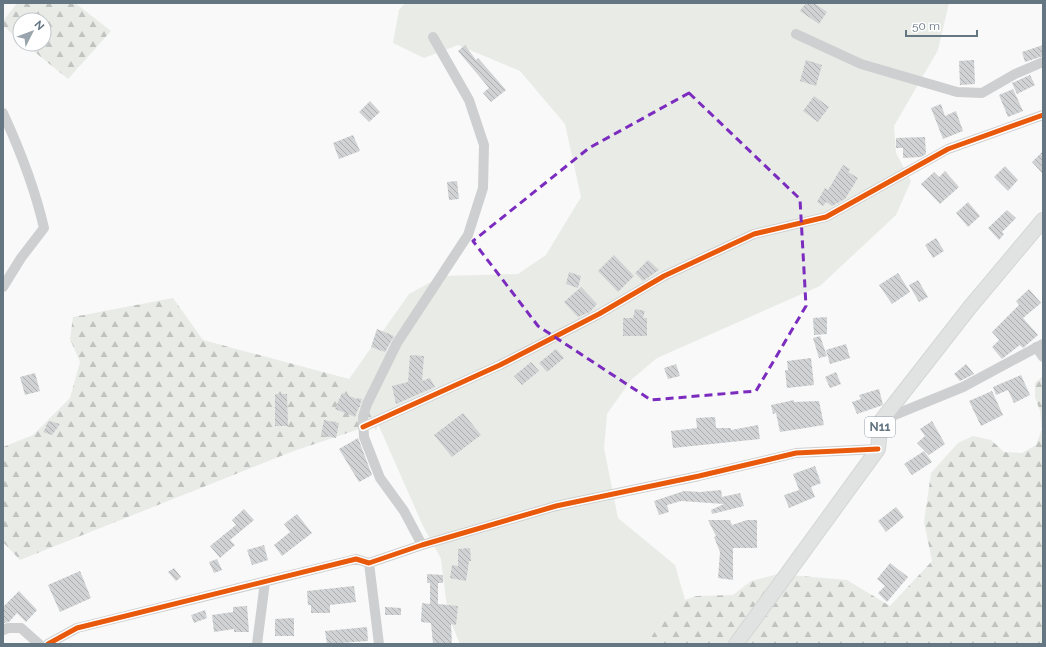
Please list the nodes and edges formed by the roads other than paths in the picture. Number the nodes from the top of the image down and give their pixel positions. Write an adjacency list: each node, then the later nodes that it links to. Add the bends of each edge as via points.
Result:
1 (796, 34): 3 (street, via 860,64 957,92 982,92 1014,74)
2 (433, 37): 11 (street, via 469,100 484,145 483,188 468,235 397,343 367,404)
3 (1043, 62)
4 (3, 113): 7 (street, via 40,208 44,228)
5 (1043, 114): 11 (street, via 948,148 826,217 754,234 664,276 599,314 500,365)
6 (1043, 220): 10 (highway, N11, via 970,307)
7 (3, 287)
8 (1040, 346): 9 (street); 10 (street, via 963,387)
9 (1043, 357)
10 (881, 421): 12 (highway, N11)
11 (363, 427): 13 (street, via 364,437 380,478 404,510)
12 (878, 449): 13 (street, via 796,453 556,506); 21 (highway, N11)
13 (422, 545): 14 (street)
14 (369, 563): 15 (street, via 356,559); 20 (street)
15 (265, 582): 18 (street, via 77,628); 19 (street)
16 (3, 630): 17 (street, via 21,628)
17 (39, 644)
18 (48, 644)
19 (257, 644)
20 (379, 644)
21 (736, 644)

